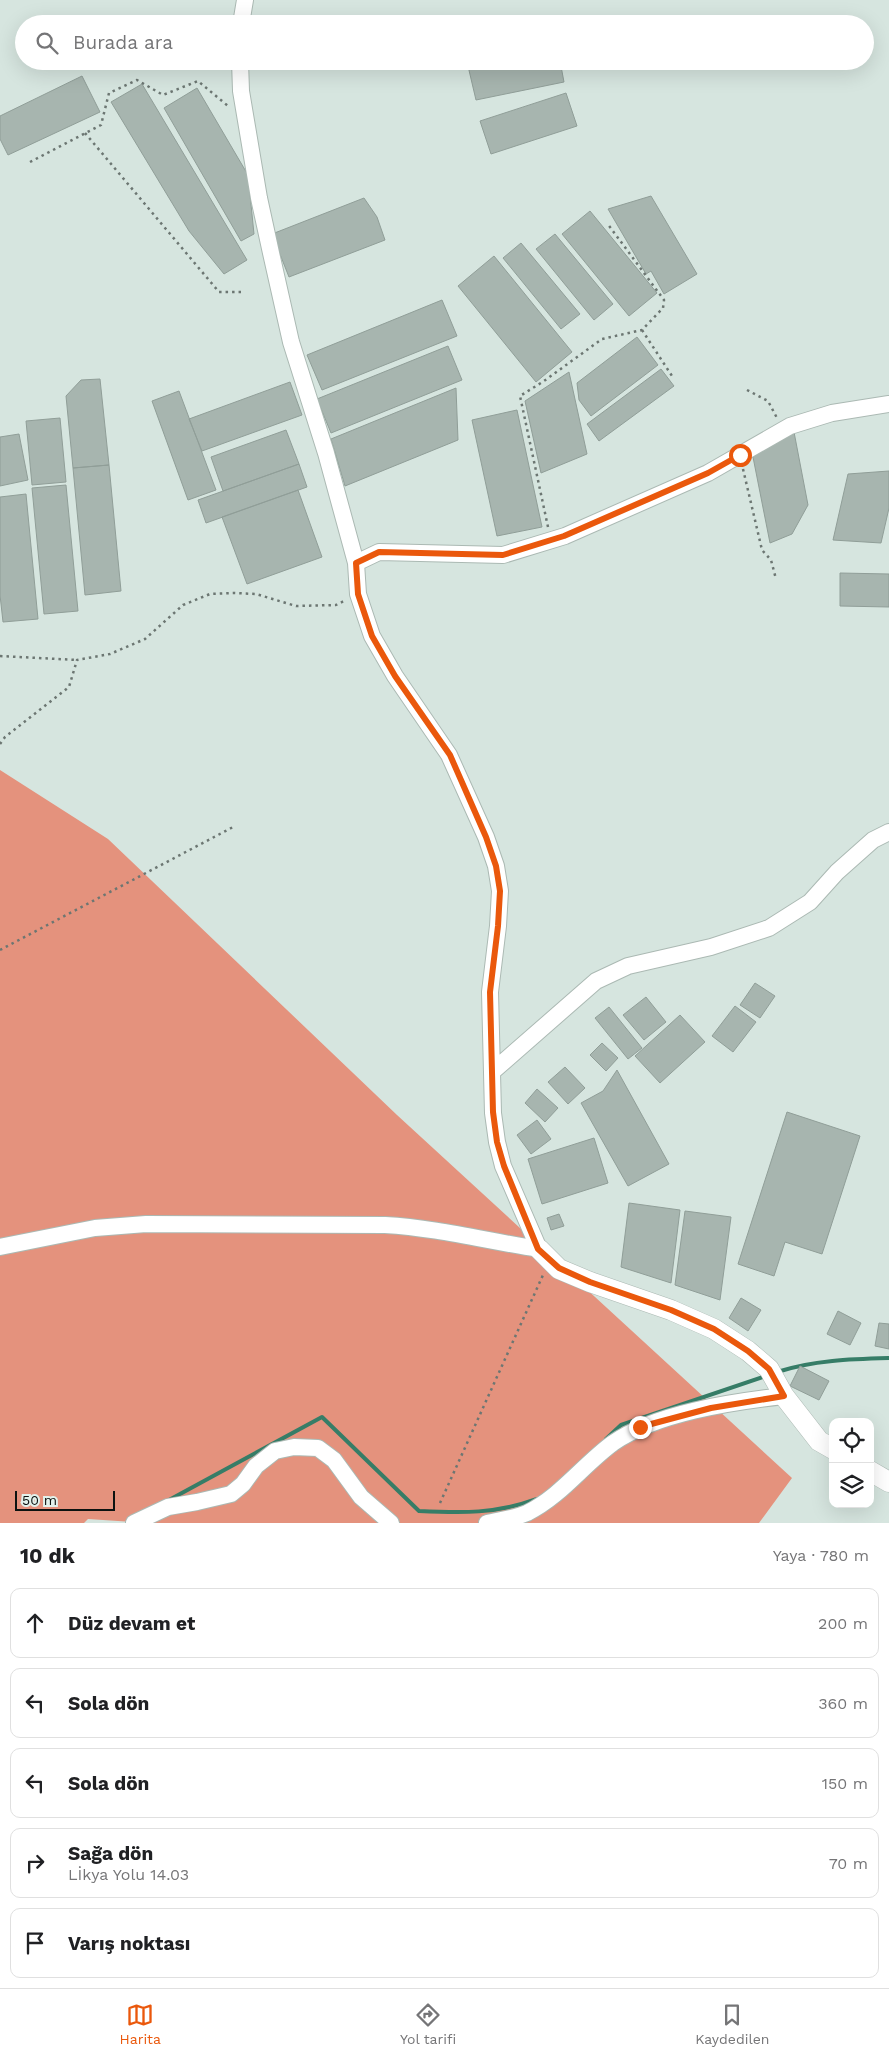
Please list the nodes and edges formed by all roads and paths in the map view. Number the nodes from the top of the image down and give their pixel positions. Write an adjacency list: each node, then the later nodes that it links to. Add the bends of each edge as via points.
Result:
1 (245, 0): 2 (street)
2 (242, 15)
3 (240, 70): 4 (street)
4 (244, 110): 5 (path, via 235,112 198,80 163,95 137,80 109,93 101,125); 16 (street, via 259,198 291,342)
5 (85, 133): 6 (path); 8 (path, via 218,292)
6 (30, 162)
7 (607, 223): 9 (path, via 664,300 663,308)
8 (241, 292)
9 (642, 330): 10 (path); 15 (path, via 602,339 520,396)
10 (672, 376)
11 (747, 390): 13 (path, via 768,401)
12 (889, 404): 13 (street, via 832,413)
13 (784, 430): 14 (street)
14 (740, 455): 15 (street, via 708,473); 17 (path, via 762,550 771,560)
15 (550, 541): 16 (street, via 503,555 379,552)
16 (356, 563): 18 (street)
17 (776, 578)
18 (358, 594): 20 (path, via 336,605 296,606 256,594 210,594 183,606 145,638 110,654); 25 (street, via 381,652 450,755 496,866 500,891 490,992)
19 (0, 656): 20 (path)
20 (77, 660): 21 (path, via 69,687)
21 (0, 744)
22 (235, 826): 24 (path)
23 (889, 832): 25 (street, via 873,840 836,872 810,902 769,928 628,966 596,981)
24 (0, 950)
25 (492, 1072): 27 (street, via 497,1142 504,1166)
26 (0, 1247): 27 (street, via 96,1228 146,1224 385,1224 423,1227)
27 (544, 1254): 28 (street, via 559,1268 590,1282 671,1310 714,1329 769,1369); 32 (path)
28 (784, 1396): 29 (street, via 818,1441); 35 (street, via 711,1408 640,1427 612,1444 556,1494 526,1513)
29 (829, 1447)
30 (874, 1473): 31 (street)
31 (889, 1482)
32 (440, 1503)
33 (134, 1523): 34 (street, via 168,1507 231,1494 256,1466 275,1451 294,1447 318,1448 334,1460 361,1497)
34 (391, 1523)
35 (487, 1523)

